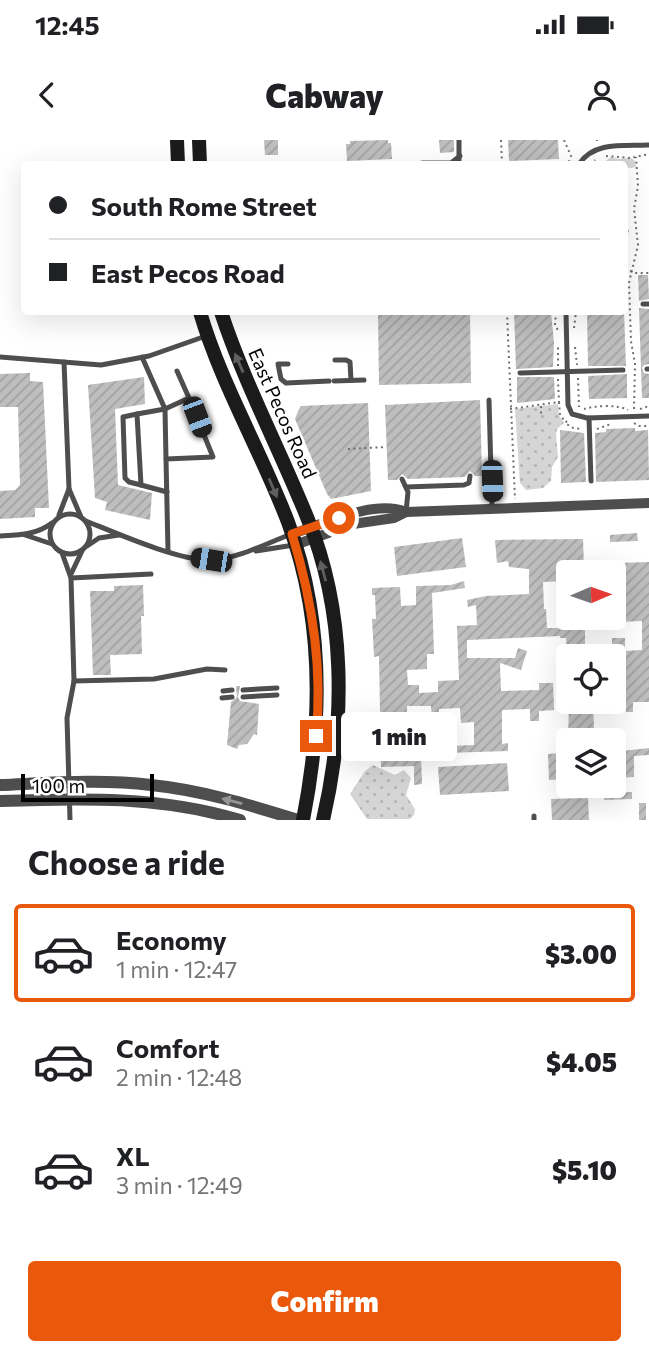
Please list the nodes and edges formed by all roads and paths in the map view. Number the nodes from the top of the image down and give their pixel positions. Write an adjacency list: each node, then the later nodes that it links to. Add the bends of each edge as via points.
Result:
1 (177, 140): 11 (main road)
2 (199, 140): 12 (main road)
3 (459, 140): 9 (lane)
4 (501, 140): 15 (path)
5 (564, 140): 16 (path)
6 (623, 143): 7 (lane); 17 (lane, via 601,147)
7 (649, 145)
8 (649, 154): 10 (path)
9 (460, 156): 13 (lane); 14 (lane)
10 (636, 157): 18 (path, via 601,155); 20 (path)
11 (178, 161)
12 (200, 161)
13 (454, 161)
14 (459, 161)
15 (502, 161)
16 (569, 161)
17 (581, 161)
18 (594, 161)
19 (632, 186): 20 (path)
20 (638, 186): 22 (path, via 634,209 638,245)
21 (628, 270): 22 (path)
22 (631, 272): 23 (path); 56 (path)
23 (649, 273)
24 (202, 315): 32 (main road, East Pecos Road)
25 (212, 315): 30 (main road, via 214,323)
26 (507, 315): 54 (path)
27 (556, 315): 33 (path)
28 (566, 315): 44 (lane)
29 (576, 315): 31 (path)
30 (223, 317): 81 (main road, East Pecos Road, one-way to 30, via 240,367)
31 (573, 334)
32 (208, 335): 37 (lane); 85 (main road, East Pecos Road, one-way to 85)
33 (560, 338)
34 (560, 344): 43 (path)
35 (573, 344): 45 (path)
36 (0, 357): 39 (lane)
37 (142, 357): 39 (lane, via 101,365); 55 (lane)
38 (335, 360): 47 (lane, via 350,362)
39 (64, 362): 73 (lane)
40 (288, 363): 47 (lane, via 278,364 286,383)
41 (623, 370): 45 (lane)
42 (177, 371): 49 (lane)
43 (558, 372): 44 (lane); 46 (lane); 51 (path)
44 (567, 372): 45 (lane); 60 (lane, via 572,414)
45 (577, 372): 56 (path, via 580,408)
46 (520, 373)
47 (351, 380): 48 (lane)
48 (364, 380)
49 (189, 398): 55 (lane); 67 (lane, via 213,457)
50 (489, 400): 77 (lane)
51 (559, 402): 52 (path); 64 (path, via 559,414 566,422 575,429)
52 (541, 405): 54 (path); 58 (path)
53 (649, 406): 56 (path)
54 (510, 409): 75 (path)
55 (165, 410): 57 (lane); 67 (lane)
56 (635, 410)
57 (137, 414): 71 (lane); 71 (lane, via 123,418 125,478)
58 (541, 416)
59 (649, 416): 60 (lane)
60 (589, 418): 64 (lane)
61 (631, 423): 63 (path)
62 (618, 424): 64 (path)
63 (649, 426)
64 (589, 429): 70 (lane)
65 (387, 447): 66 (path)
66 (348, 449)
67 (166, 459): 74 (lane)
68 (470, 477): 72 (lane, via 464,485)
69 (402, 479): 72 (lane)
70 (591, 481)
71 (141, 485): 74 (lane)
72 (405, 487): 78 (lane)
73 (69, 489): 79 (lane); 80 (lane)
74 (166, 492): 88 (lane)
75 (515, 499)
76 (649, 503): 77 (street)
77 (492, 508): 78 (street)
78 (406, 512): 81 (street)
79 (57, 519): 80 (lane, via 70,513); 82 (lane); 86 (lane, via 50,531)
80 (83, 519): 83 (lane); 87 (lane, via 91,533)
81 (313, 533): 85 (street); 108 (main road, East Pecos Road, one-way to 81, via 335,750 338,655 330,597)
82 (25, 535): 84 (lane); 86 (lane)
83 (119, 535): 87 (lane, via 99,538); 88 (lane)
84 (0, 536)
85 (294, 539): 90 (lane); 90 (lane); 107 (main road, East Pecos Road, via 312,614 318,692 314,760)
86 (52, 544): 89 (lane)
87 (84, 549): 89 (lane); 92 (lane)
88 (168, 551): 90 (lane, via 211,560)
89 (62, 553): 92 (lane)
90 (242, 553)
91 (151, 574): 92 (lane)
92 (71, 576): 94 (lane)
93 (225, 670): 94 (lane, via 154,679)
94 (74, 681): 101 (lane, via 67,718)
95 (232, 690): 96 (lane)
96 (223, 691)
97 (277, 691): 98 (lane)
98 (243, 693)
99 (222, 698): 100 (lane)
100 (232, 698)
101 (69, 783): 102 (street); 103 (lane); 107 (street, one-way to 101, via 189,790 126,782)
102 (0, 785)
103 (69, 798): 104 (street); 105 (lane); 106 (street, via 165,803)
104 (0, 801)
105 (70, 820)
106 (240, 820)
107 (300, 820)
108 (323, 820)

